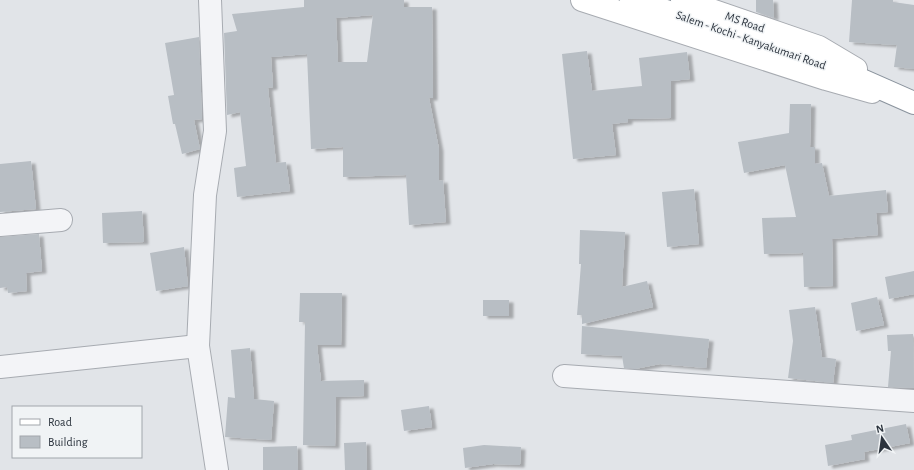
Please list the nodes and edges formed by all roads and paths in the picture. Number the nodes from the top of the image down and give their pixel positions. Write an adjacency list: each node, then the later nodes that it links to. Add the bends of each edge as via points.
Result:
1 (210, 0): 8 (street, via 215,131 205,194)
2 (582, 0): 5 (main road, via 826,79)
3 (631, 0): 5 (main road, Salem - Kochi - Kanyakumari Road, via 805,55)
4 (682, 0): 5 (main road, MS Road, via 819,47)
5 (913, 103)
6 (61, 220): 7 (street)
7 (0, 225)
8 (198, 346): 9 (street); 12 (street)
9 (0, 367)
10 (564, 376): 11 (street)
11 (914, 401)
12 (217, 470)

